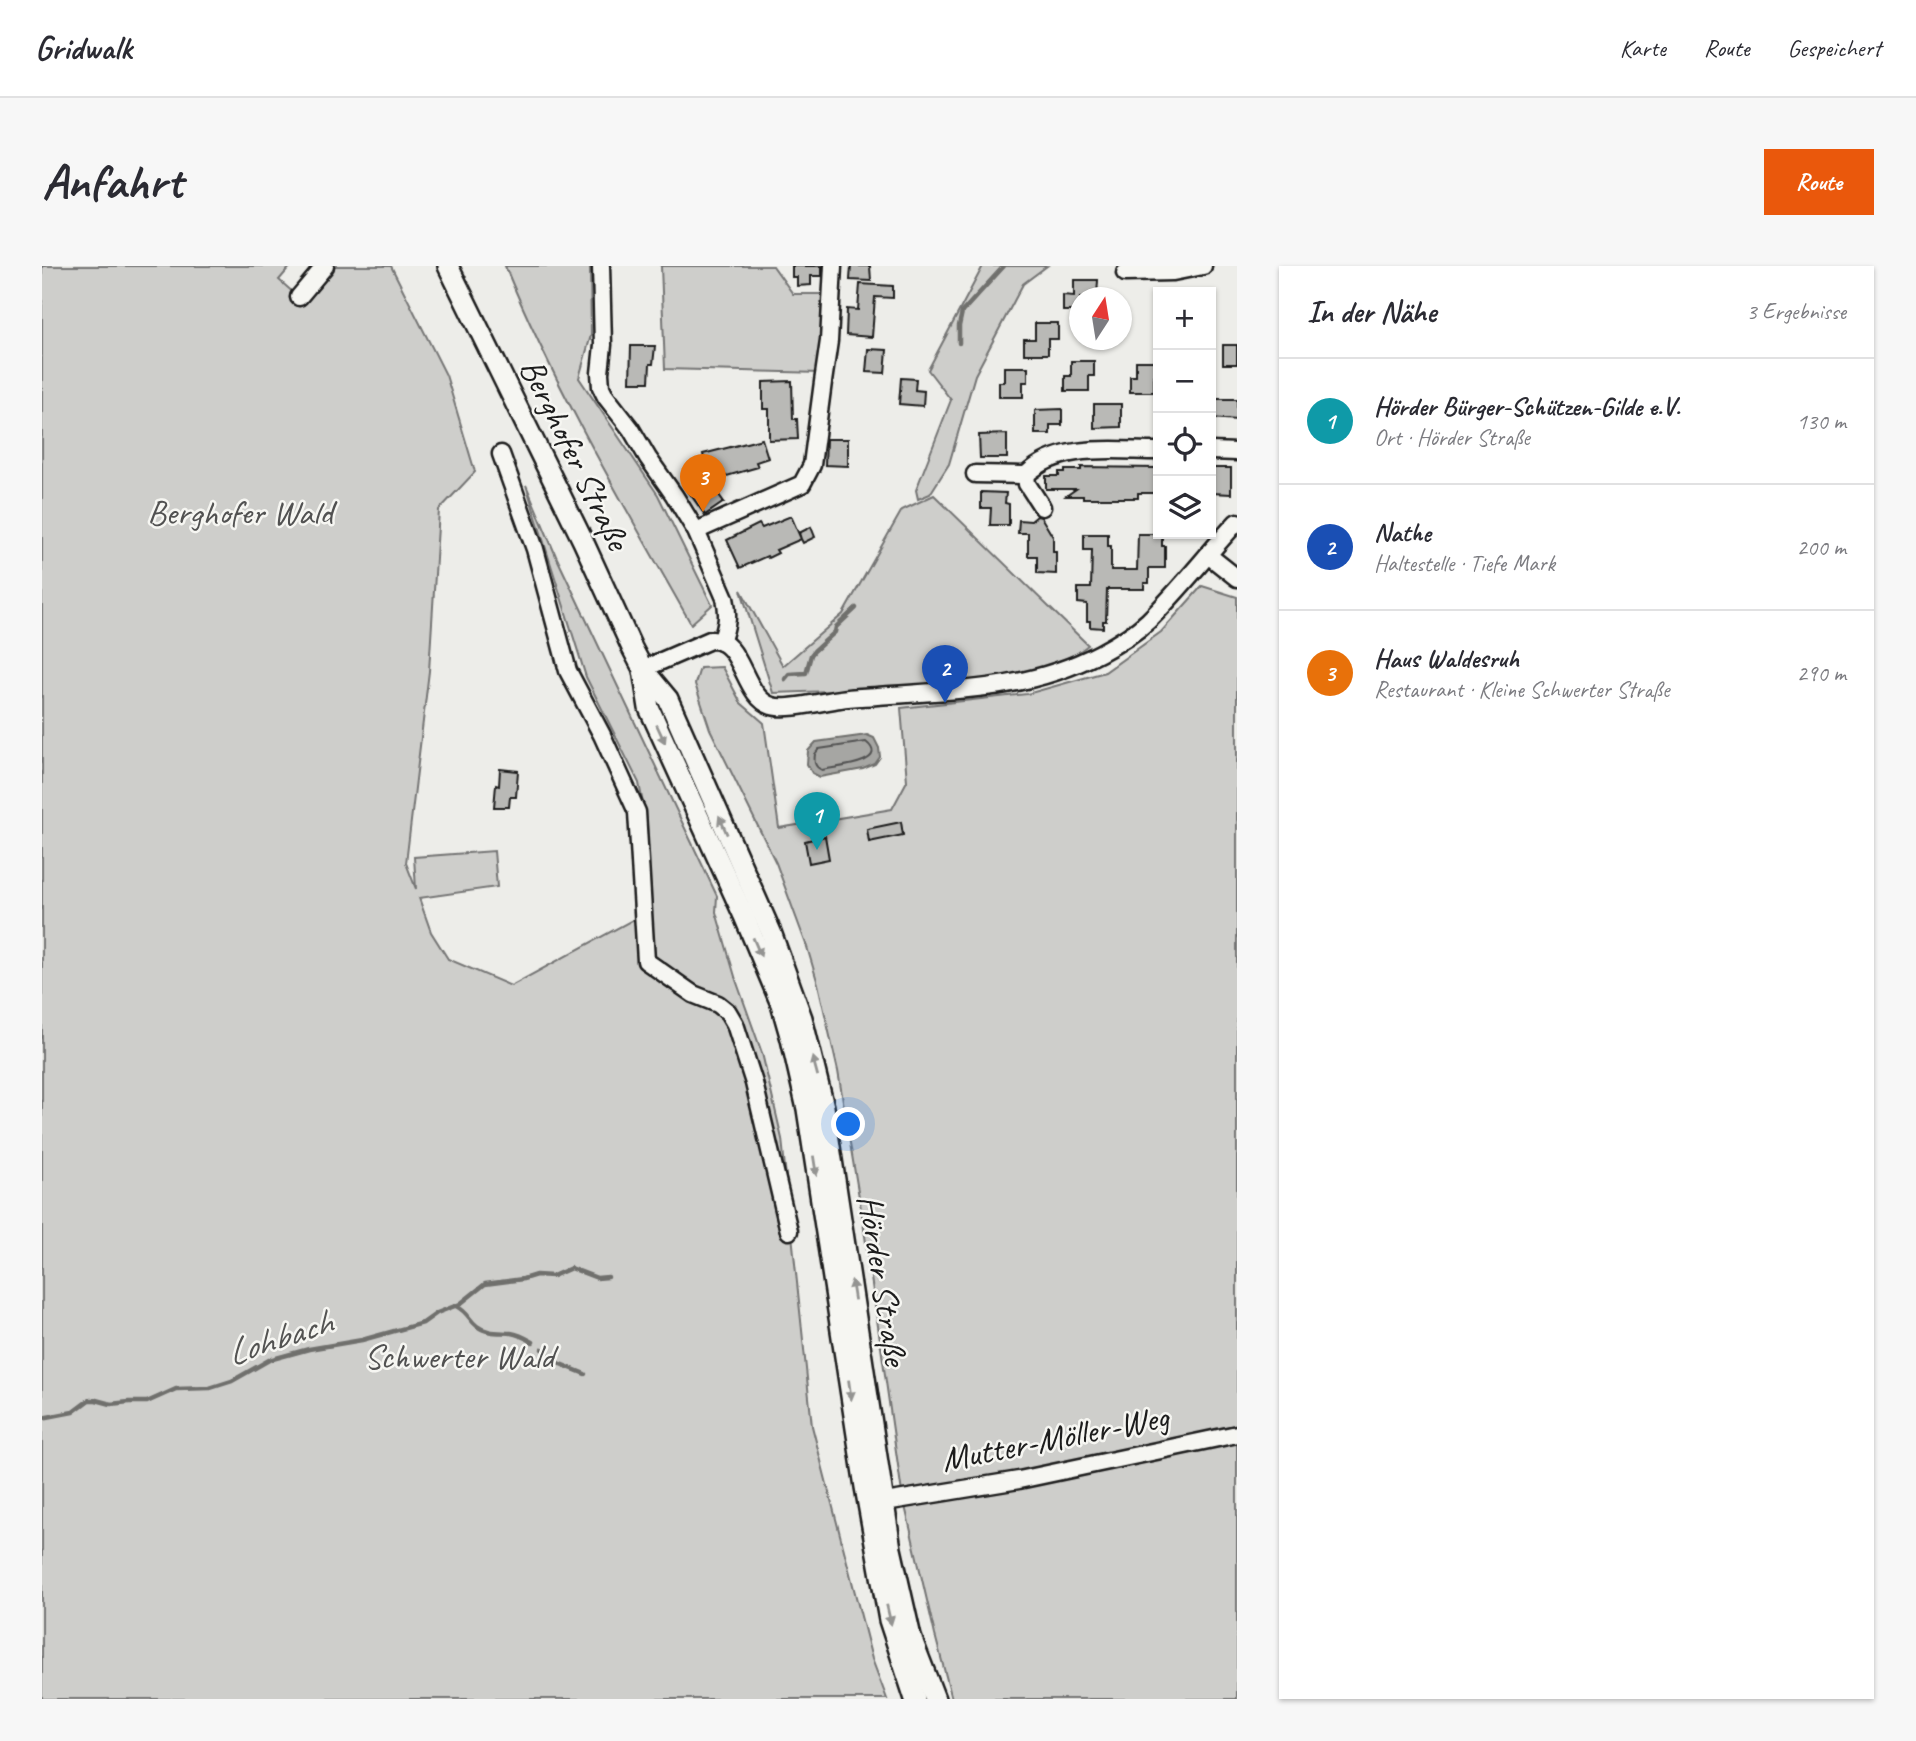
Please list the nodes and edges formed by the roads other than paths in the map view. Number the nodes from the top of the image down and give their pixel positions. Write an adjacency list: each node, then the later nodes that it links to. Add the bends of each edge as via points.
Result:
1 (325, 266): 7 (street)
2 (448, 266): 20 (main road, Berghofer Straße)
3 (601, 266): 16 (street, via 601,387)
4 (832, 266): 16 (street, via 824,383 812,465 802,485)
5 (1203, 266): 6 (street)
6 (1125, 273)
7 (299, 298)
8 (1153, 451): 13 (street, via 1066,454 1046,460)
9 (1216, 451): 10 (street)
10 (1237, 452)
11 (501, 454): 22 (street, via 535,550 568,671 636,811 646,961 693,994 718,1004 735,1024)
12 (975, 474): 13 (street)
13 (1026, 475): 14 (street)
14 (1042, 507)
15 (1237, 522): 17 (street)
16 (696, 531): 19 (street, via 728,610)
17 (1208, 555): 18 (street); 19 (street, via 1129,636 1068,668 1018,683 771,706 759,698 728,645)
18 (1237, 578)
19 (721, 642): 20 (street, via 710,640)
20 (643, 669): 21 (main road, Berghofer Straße, via 668,699)
21 (738, 880): 24 (main road, Hörder Straße, one-way to 21, via 820,1087 788,977); 25 (main road, Hörder Straße, one-way to 25, via 780,1004 807,1109 864,1487 889,1620)
22 (789, 1231)
23 (1237, 1434): 24 (street, Mutter-Möller-Weg, via 1019,1480)
24 (885, 1502): 26 (main road, Hörder Straße, via 911,1637)
25 (915, 1699)
26 (935, 1699)

